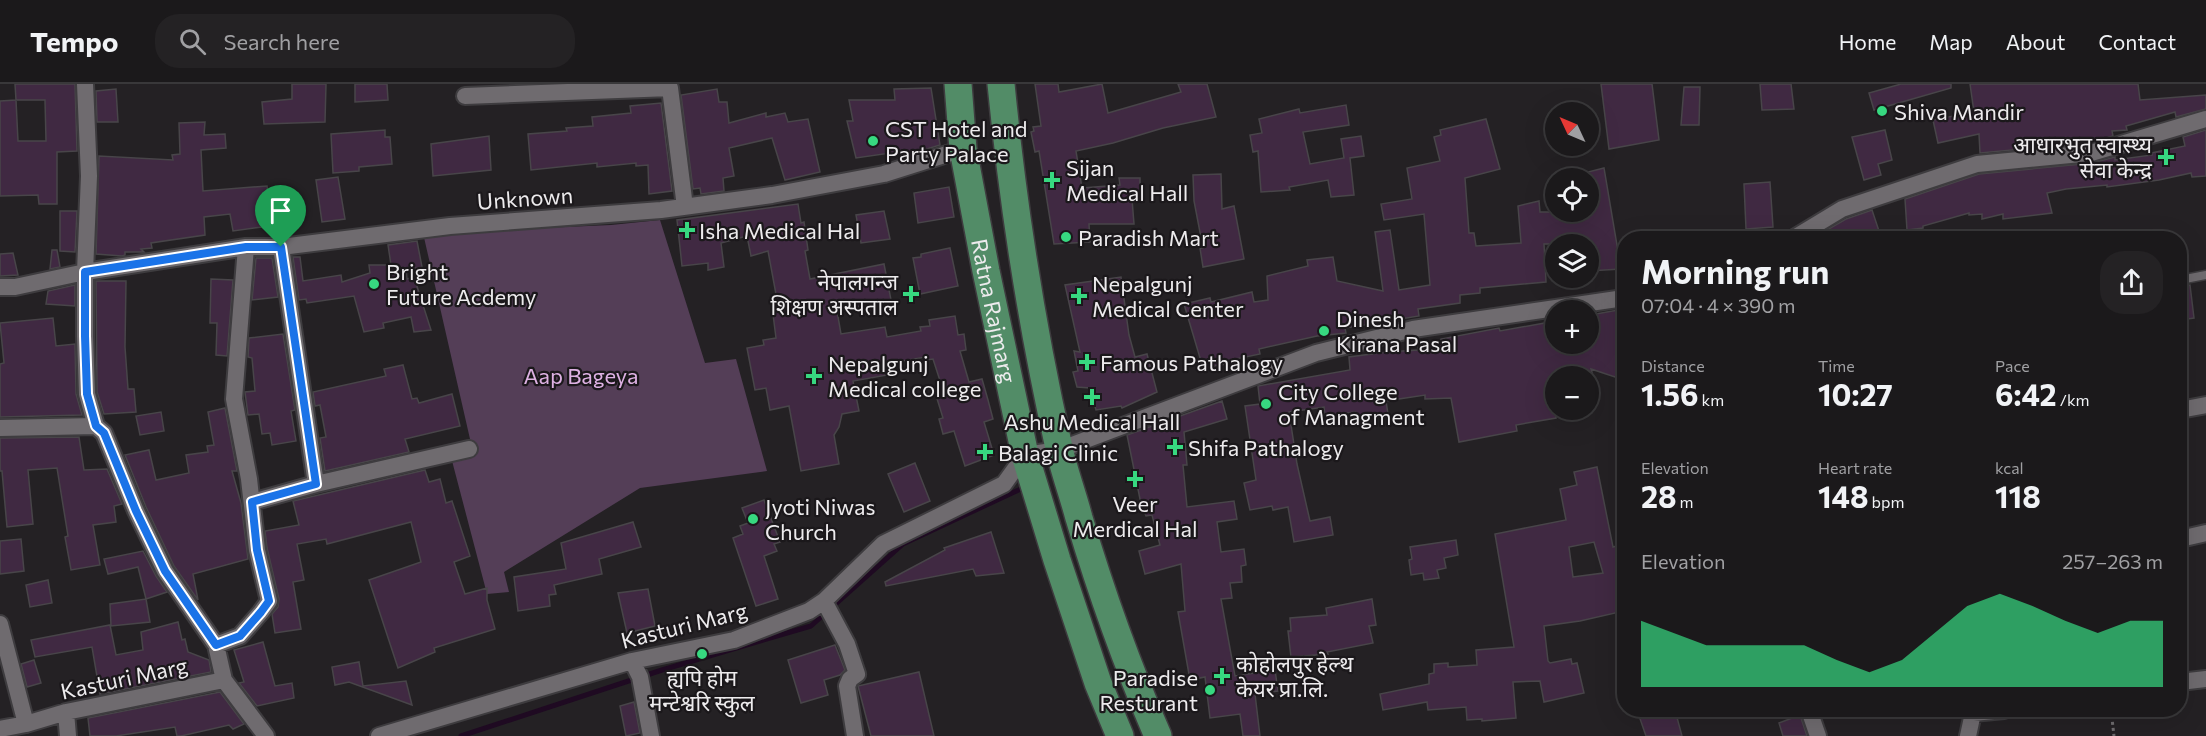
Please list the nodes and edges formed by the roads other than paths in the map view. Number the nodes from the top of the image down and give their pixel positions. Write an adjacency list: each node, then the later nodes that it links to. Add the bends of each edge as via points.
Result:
1 (85, 84): 12 (street, via 89,176)
2 (958, 84): 7 (highway, Ratna Rajmarg)
3 (1001, 84): 22 (highway, Ratna Rajmarg, via 1030,302)
4 (669, 86): 5 (street); 8 (street)
5 (465, 96)
6 (2206, 119): 9 (street, via 2091,153 1977,164 1842,209)
7 (963, 149): 8 (street, Unknown, via 885,174); 23 (highway, Ratna Rajmarg)
8 (685, 207): 11 (street, Unknown, via 450,226)
9 (1806, 231)
10 (246, 247): 11 (street, Unknown); 12 (street, Unknown); 25 (street, via 234,399)
11 (281, 247): 24 (street)
12 (85, 272): 15 (street, Unknown); 19 (street, via 87,394)
13 (2206, 275): 14 (lane)
14 (2187, 279)
15 (0, 287)
16 (1617, 299): 22 (street, via 1413,329 1316,352)
17 (2206, 405): 18 (street)
18 (2187, 409)
19 (96, 426): 20 (street); 30 (street, via 104,433 165,571)
20 (0, 428)
21 (470, 449): 24 (street)
22 (1059, 450): 23 (street); 46 (highway, Ratna Rajmarg, via 1094,567)
23 (1025, 455): 28 (street, Kasturi Marg, via 1005,484 883,544); 45 (highway, Ratna Rajmarg, via 1094,672)
24 (316, 484): 25 (street)
25 (252, 502): 30 (street, via 257,550 269,601 240,636)
26 (2206, 533): 27 (street)
27 (2187, 537)
28 (824, 601): 31 (street, Kasturi Marg, via 809,611 734,640); 44 (street, via 847,644 857,674 847,686)
29 (0, 624): 38 (street)
30 (216, 645): 33 (street)
31 (632, 661): 40 (street, Kasturi Marg); 43 (street, via 640,677)
32 (2206, 679): 34 (street)
33 (224, 680): 35 (street, Kasturi Marg); 42 (street)
34 (2187, 681)
35 (66, 712): 38 (street, Kasturi Marg); 41 (street)
36 (1811, 717): 47 (street)
37 (1972, 717): 48 (street)
38 (26, 724): 39 (street, Kasturi Marg)
39 (0, 729)
40 (389, 734)
41 (68, 736)
42 (266, 736)
43 (651, 736)
44 (855, 736)
45 (1120, 736)
46 (1158, 736)
47 (1818, 736)
48 (1968, 736)

